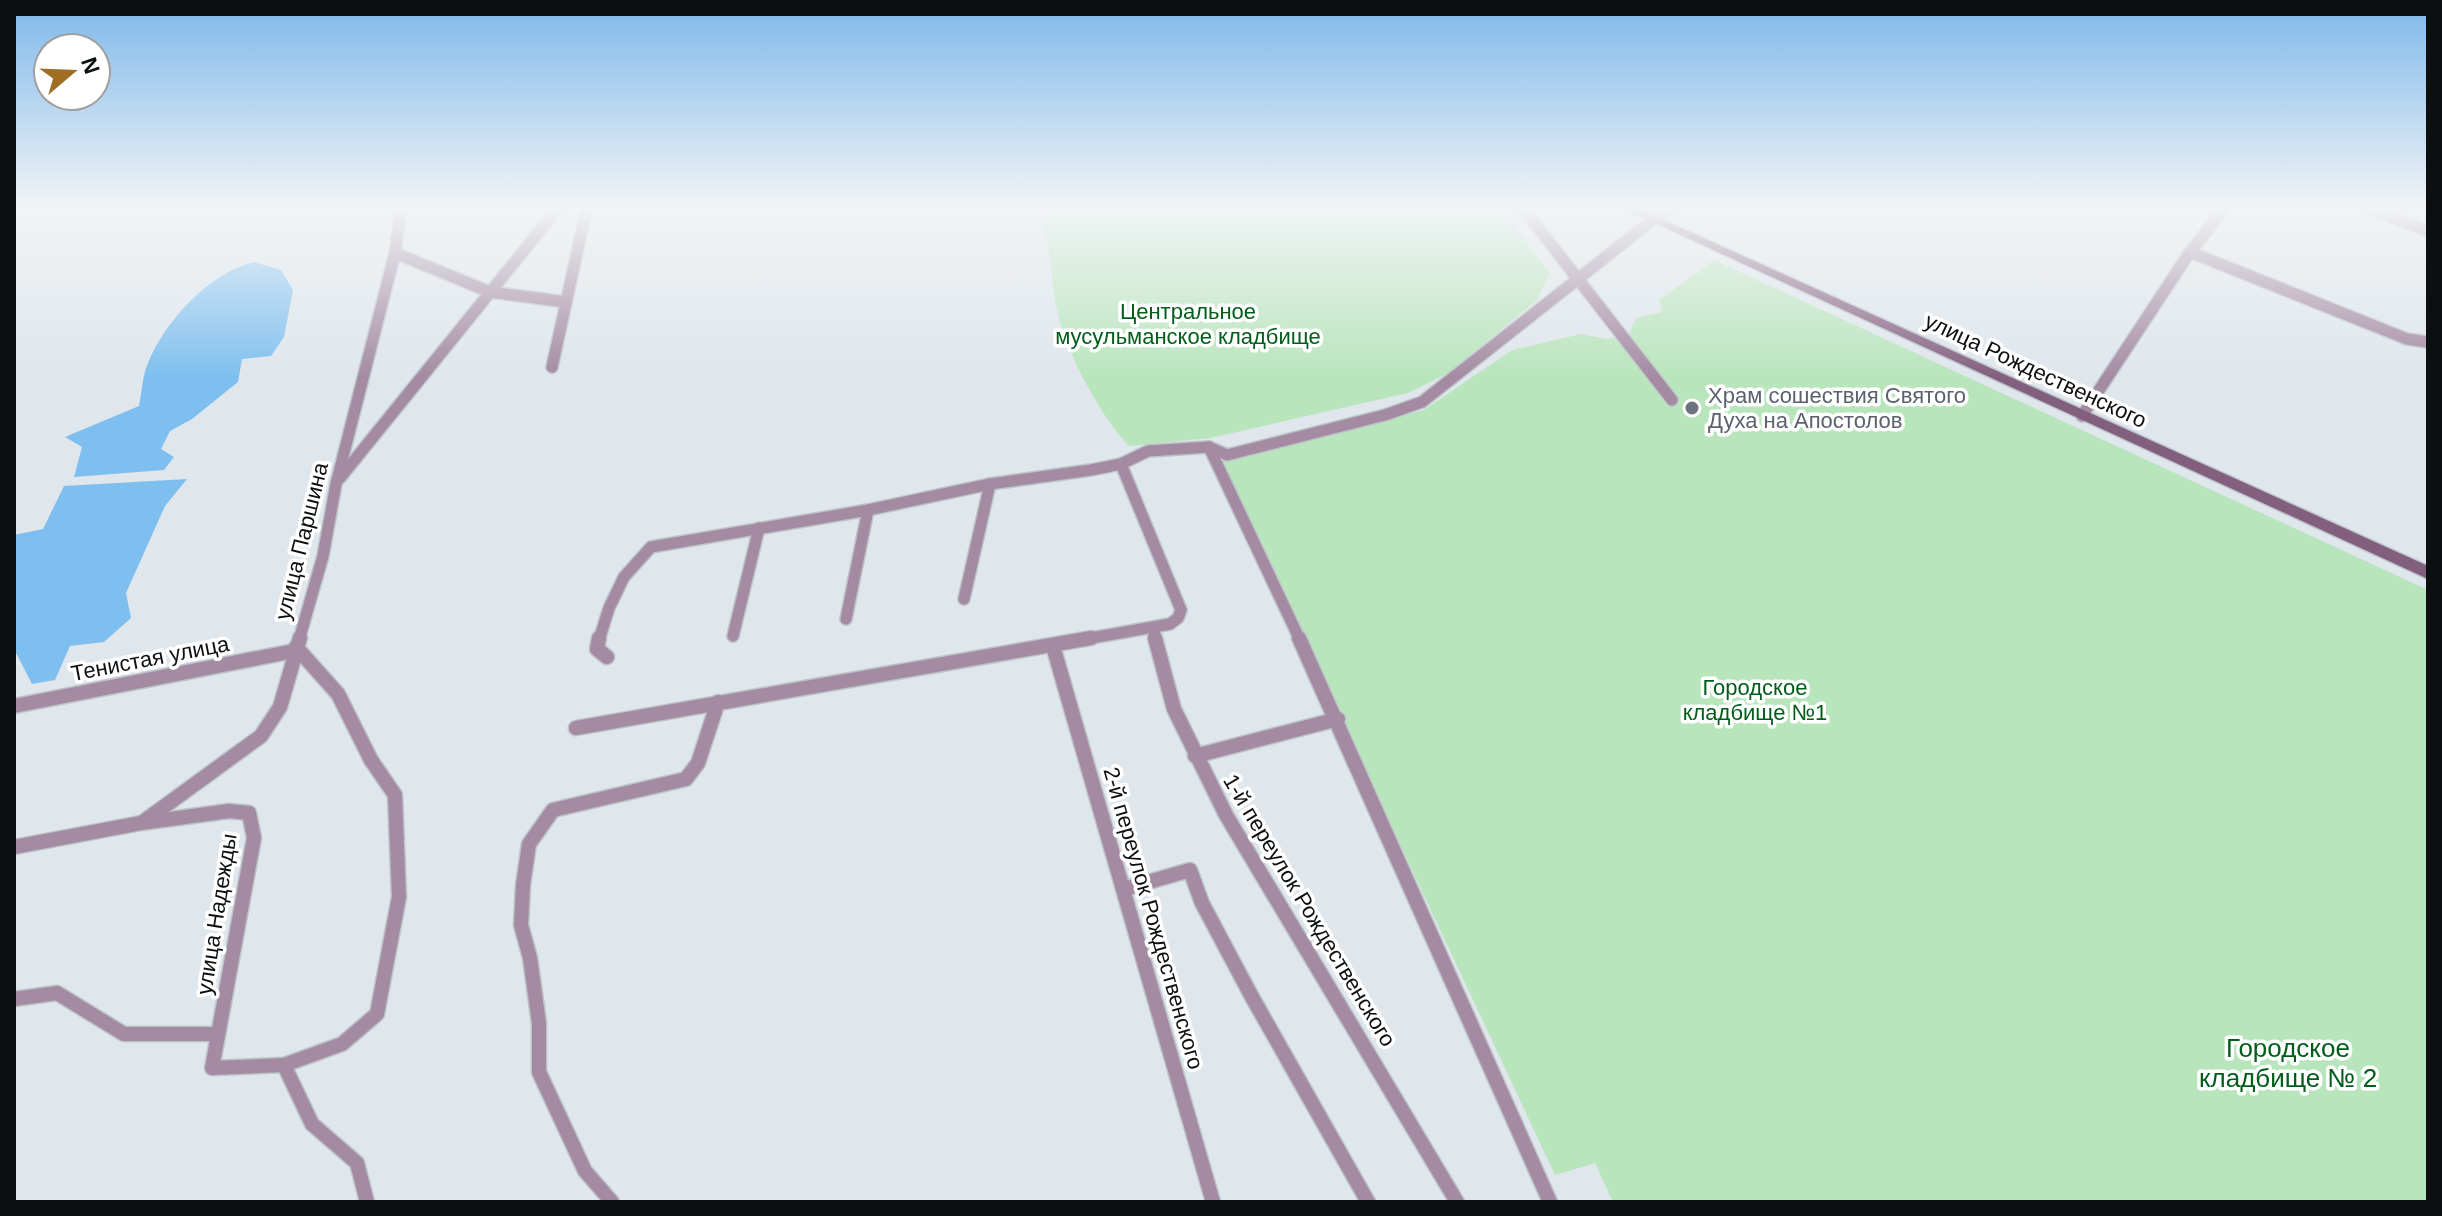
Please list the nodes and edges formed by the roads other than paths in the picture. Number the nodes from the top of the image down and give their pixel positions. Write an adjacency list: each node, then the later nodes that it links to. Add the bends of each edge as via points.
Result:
1 (392, 264): 19 (street, улица Паршина)
2 (421, 264): 11 (street)
3 (513, 264): 11 (street)
4 (574, 264): 12 (street)
5 (1565, 264): 10 (street)
6 (1596, 264): 10 (street)
7 (1750, 264): 16 (main road, улица Рождественского)
8 (2182, 264): 16 (street)
9 (2219, 264): 13 (street, via 2407,339)
10 (1577, 279): 15 (street); 17 (street, via 1422,402 1227,455)
11 (490, 292): 12 (street); 19 (street)
12 (566, 302): 14 (street)
13 (2428, 342)
14 (552, 367)
15 (1672, 400)
16 (2082, 416): 23 (main road, улица Рождественского)
17 (1209, 447): 18 (street, via 1148,451); 33 (street)
18 (1121, 464): 20 (street); 26 (street, via 1181,610 1170,624)
19 (336, 484): 29 (street, улица Паршина, via 323,556)
20 (990, 484): 21 (street); 24 (street)
21 (868, 510): 22 (street); 25 (street)
22 (759, 528): 27 (street); 30 (street, via 665,542 640,552 598,634 597,649)
23 (2428, 573)
24 (964, 599)
25 (846, 619)
26 (1153, 629): 28 (street); 35 (street, 1-й переулок Рождественского, via 1174,709)
27 (733, 636)
28 (1053, 646): 31 (street); 38 (street, 2-й переулок Рождественского)
29 (295, 649): 32 (street, Тенистая улица); 36 (street, улица Паршина, via 280,707 261,736); 41 (street, via 338,694 395,795 399,897 377,1014 342,1044)
30 (607, 657)
31 (718, 702): 34 (street); 43 (street, via 698,763 686,779 553,810 529,844 521,925 539,1023 539,1072 585,1171)
32 (14, 706)
33 (1338, 719): 35 (street); 47 (street)
34 (576, 728)
35 (1195, 756): 46 (street, 1-й переулок Рождественского)
36 (141, 823): 37 (street, улица Надежды); 40 (street, улица Надежды, via 249,813 254,838)
37 (14, 847)
38 (1124, 889): 44 (street, 2-й переулок Рождественского); 45 (street, via 1190,870 1202,903)
39 (14, 999): 40 (street, via 57,993 124,1034)
40 (218, 1034): 41 (street, улица Надежды, via 212,1068)
41 (284, 1065): 42 (street, via 312,1124 357,1163)
42 (367, 1202)
43 (612, 1202)
44 (1213, 1202)
45 (1368, 1202)
46 (1457, 1202)
47 (1550, 1202)

